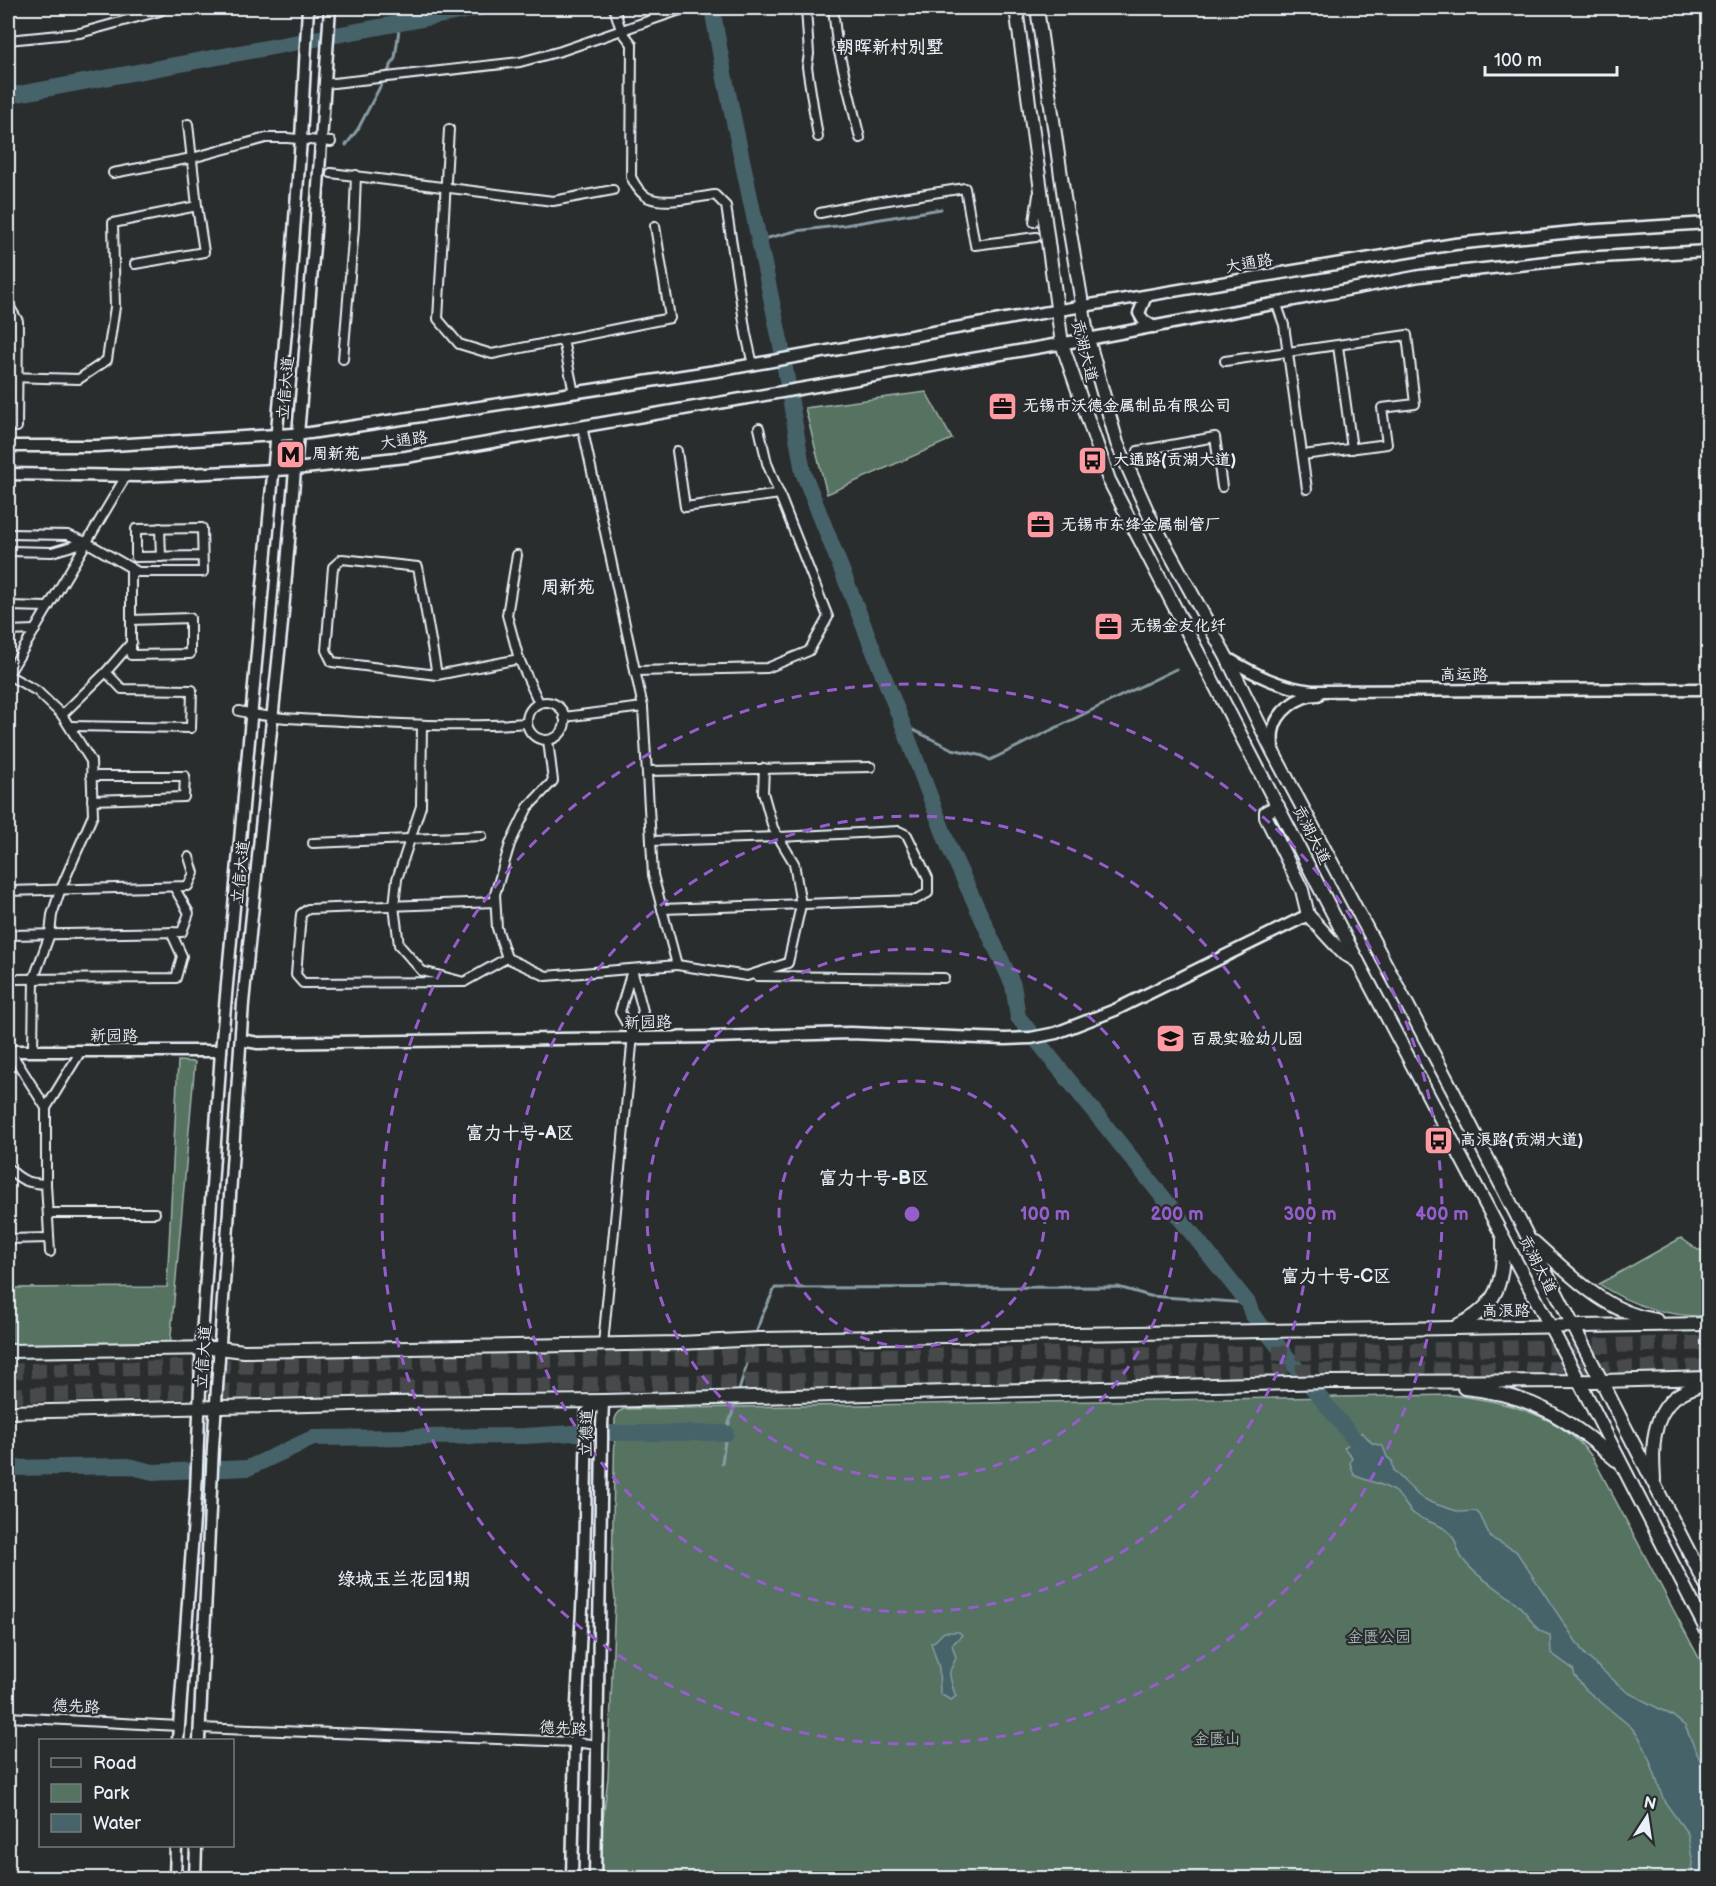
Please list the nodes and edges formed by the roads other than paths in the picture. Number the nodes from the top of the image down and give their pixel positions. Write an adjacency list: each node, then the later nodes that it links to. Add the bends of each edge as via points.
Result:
1 (308, 8): 17 (street, 立信大道)
2 (330, 8): 12 (street, 立信大道)
3 (614, 8): 10 (street)
4 (686, 8): 10 (street)
5 (806, 8): 15 (street, via 807,67)
6 (833, 8): 16 (street, via 837,44)
7 (1016, 8): 23 (main road, 贡湖大道)
8 (1037, 8): 37 (main road, 贡湖大道)
9 (160, 11): 11 (street, via 80,33)
10 (621, 30): 12 (street, via 520,62); 47 (street, via 632,44 630,177 648,198 663,201 715,195 726,206 746,334)
11 (8, 40)
12 (325, 84): 18 (street, 立信大道)
13 (188, 124): 19 (street)
14 (449, 129): 24 (street)
15 (818, 137)
16 (860, 138)
17 (301, 139): 18 (street); 19 (street, via 266,138); 53 (street, 立信大道)
18 (326, 141): 54 (street, 立信大道)
19 (192, 158): 21 (street); 26 (street)
20 (331, 172): 22 (street)
21 (113, 173)
22 (356, 176): 24 (street); 45 (street)
23 (1040, 185): 28 (street); 38 (main road, 贡湖大道)
24 (445, 187): 25 (street, via 553,201); 40 (street, via 438,319 459,344 492,354)
25 (613, 190)
26 (197, 206): 33 (street, via 204,252); 48 (street, via 113,224 115,306 107,360 79,379)
27 (820, 213): 31 (street, via 965,188 975,245)
28 (1034, 222)
29 (1708, 223): 34 (street, 大通路, via 1455,244)
30 (655, 226): 40 (street, via 670,318)
31 (1036, 237)
32 (1708, 251): 36 (street, via 1582,258 1420,276)
33 (135, 264)
34 (1146, 296): 37 (street, 大通路); 39 (street, via 1139,312)
35 (8, 304): 48 (street, via 18,321)
36 (1276, 304): 39 (street); 44 (street)
37 (1083, 306): 38 (street, 大通路); 41 (main road, 贡湖大道)
38 (1058, 310): 42 (main road, 贡湖大道); 47 (street, 大通路)
39 (1154, 327): 41 (street)
40 (562, 339): 49 (street)
41 (1088, 339): 42 (street); 81 (main road, 贡湖大道, via 1117,443 1149,515)
42 (1062, 344): 50 (street, 大通路); 105 (main road, 贡湖大道, via 1108,480)
43 (1338, 346): 44 (street); 56 (street); 56 (street, via 1407,335 1415,404 1382,408 1387,444)
44 (1288, 353): 46 (street); 59 (street)
45 (343, 359)
46 (1225, 361)
47 (757, 364): 49 (street, 大通路)
48 (12, 377): 51 (street)
49 (574, 393): 54 (street, 大通路)
50 (582, 426): 60 (street, 大通路, via 406,457); 83 (street)
51 (17, 427)
52 (759, 428): 66 (street)
53 (276, 435): 54 (street, 大通路); 55 (street, 大通路, via 96,446); 61 (street, 立信大道)
54 (297, 435): 60 (street, 立信大道)
55 (8, 446)
56 (1352, 449): 59 (street)
57 (677, 451): 66 (street, via 685,507)
58 (1137, 451): 64 (street, via 1215,437)
59 (1303, 455): 65 (street)
60 (295, 469): 61 (street, 大通路); 93 (street, 立信大道)
61 (274, 470): 63 (street, 大通路); 91 (street, 立信大道)
62 (8, 474): 63 (street, 大通路)
63 (126, 476): 69 (street)
64 (1222, 487)
65 (1307, 489)
66 (780, 494): 83 (street, via 828,617 809,651 767,668)
67 (160, 528): 72 (street, via 202,528); 73 (street); 73 (street, via 136,529 136,557)
68 (8, 534): 69 (street, via 68,535)
69 (86, 542): 70 (street, via 52,552); 74 (street); 76 (street)
70 (8, 551)
71 (518, 555): 82 (street, via 507,615)
72 (202, 556): 73 (street); 74 (street, via 203,572 138,572)
73 (160, 557)
74 (131, 568): 77 (street)
75 (8, 606): 76 (street)
76 (48, 607): 78 (street)
77 (131, 620): 80 (street); 80 (street, via 190,618 190,654 131,655)
78 (35, 630): 79 (street); 85 (street)
79 (8, 631)
80 (132, 642): 84 (street)
81 (1227, 658): 87 (street, 高运路, via 1271,681 1312,691); 99 (main road, 贡湖大道)
82 (519, 659): 86 (street); 88 (street)
83 (635, 671): 89 (street)
84 (106, 672): 92 (street); 97 (street, via 122,689 192,690 191,728)
85 (8, 675): 92 (street, via 37,691)
86 (437, 675): 86 (street, via 418,567 342,559 333,567 326,650 332,662)
87 (1708, 691): 99 (street, 高运路, via 1311,695 1290,705 1277,718 1272,733)
88 (539, 703): 94 (street, via 558,706); 95 (street, via 529,711)
89 (643, 707): 94 (street); 102 (street)
90 (239, 711): 91 (street)
91 (252, 714): 93 (street); 137 (street, 立信大道)
92 (62, 715): 97 (street)
93 (272, 716): 96 (street); 133 (street, 立信大道)
94 (564, 717): 98 (street, via 559,735)
95 (526, 723): 96 (street); 98 (street, via 531,734)
96 (422, 725): 108 (street, via 421,806)
97 (70, 726): 103 (street, via 91,760)
98 (548, 740): 115 (street, via 554,781 528,807 510,844)
99 (1273, 752): 144 (main road, 贡湖大道)
100 (871, 767): 101 (street)
101 (764, 768): 102 (street); 107 (street, via 763,792)
102 (647, 771): 109 (street)
103 (91, 776): 104 (street); 104 (street, via 184,776 184,797)
104 (92, 800): 113 (street, via 93,815)
105 (1278, 806): 119 (main road, via 1266,812 1266,818 1302,890); 124 (main road, 贡湖大道)
106 (482, 836): 108 (street)
107 (778, 837): 109 (street); 116 (street, via 794,863); 116 (street, via 899,831 907,836 928,878 928,894 915,900)
108 (410, 840): 110 (street); 117 (street, via 397,879)
109 (651, 841): 118 (street, via 653,874)
110 (313, 843)
111 (189, 857): 112 (street, via 194,873 188,886)
112 (174, 886): 113 (street); 120 (street, via 189,913 182,932)
113 (61, 888): 114 (street); 121 (street)
114 (8, 891)
115 (495, 902): 117 (street); 123 (street, via 496,928)
116 (801, 905): 118 (street); 127 (street, via 788,963)
117 (394, 906): 131 (street, via 399,945 422,971); 131 (street, via 308,909 301,914 296,975 303,984)
118 (662, 909): 125 (street)
119 (1308, 914): 124 (main road, via 1342,952); 132 (street, 新园路, via 1055,1032 1005,1037 849,1030)
120 (171, 932): 121 (street); 128 (street, via 182,956 176,978)
121 (50, 934): 122 (street); 128 (street)
122 (8, 935)
123 (507, 958): 126 (street, via 546,976); 131 (street)
124 (1358, 962): 143 (main road, 贡湖大道)
125 (676, 965): 126 (street); 127 (street)
126 (632, 969): 132 (street, via 643,1011); 132 (street, via 620,1012)
127 (747, 976): 129 (street)
128 (34, 978): 130 (street); 134 (street)
129 (944, 978)
130 (8, 979)
131 (464, 982)
132 (633, 1037): 133 (street, 新园路, via 258,1043); 153 (street)
133 (240, 1038): 154 (street, 立信大道)
134 (33, 1051): 135 (street, 新园路); 136 (street, 新园路)
135 (9, 1052): 136 (street, 新园路); 138 (street)
136 (80, 1052): 137 (street, 新园路); 138 (street)
137 (221, 1053): 155 (street, 立信大道)
138 (46, 1108): 140 (street)
139 (8, 1168): 140 (street, via 21,1180)
140 (46, 1184): 141 (street)
141 (48, 1213): 142 (street); 145 (street)
142 (155, 1213)
143 (1503, 1235): 151 (main road, 贡湖大道); 152 (main road, via 1503,1271 1491,1300 1470,1320)
144 (1528, 1236): 148 (main road, via 1611,1305 1651,1319); 150 (main road, 贡湖大道)
145 (49, 1238): 146 (street); 147 (street)
146 (8, 1239)
147 (50, 1252)
148 (1687, 1324): 149 (main road, 高浪路); 150 (main road, 高浪路)
149 (1708, 1324)
150 (1573, 1325): 151 (main road, 高浪路); 159 (main road, 贡湖大道)
151 (1550, 1327): 152 (main road, 高浪路); 158 (main road, 贡湖大道)
152 (1452, 1328): 153 (main road, 高浪路)
153 (603, 1344): 154 (main road, 高浪路, via 244,1351)
154 (219, 1348): 155 (main road, 高浪路); 163 (street, 立信大道)
155 (201, 1349): 156 (main road, 高浪路); 162 (street, 立信大道)
156 (8, 1351)
157 (1708, 1380): 159 (main road); 166 (main road, via 1674,1397 1664,1410 1655,1435)
158 (1579, 1381): 159 (main road); 160 (main road); 165 (main road, 贡湖大道)
159 (1602, 1381): 166 (main road, 贡湖大道)
160 (1427, 1382): 161 (main road); 165 (main road, via 1521,1398 1569,1423)
161 (603, 1401): 163 (main road); 172 (street, 立德道, via 587,1412); 173 (street, 立德道, bridge)
162 (200, 1407): 163 (main road); 164 (main road); 170 (street, 立信大道)
163 (215, 1407): 171 (street, 立信大道)
164 (8, 1412)
165 (1620, 1464): 168 (main road, 贡湖大道)
166 (1655, 1483): 167 (main road, 贡湖大道)
167 (1708, 1588)
168 (1708, 1633)
169 (8, 1719): 170 (street, 德先路)
170 (179, 1732)
171 (199, 1733): 172 (street, 德先路)
172 (575, 1744): 173 (street, 德先路); 178 (street, 立德道)
173 (598, 1746): 179 (street, 立德道)
174 (176, 1847): 176 (street)
175 (196, 1847): 177 (street)
176 (175, 1878)
177 (195, 1878)
178 (572, 1878)
179 (595, 1878)

